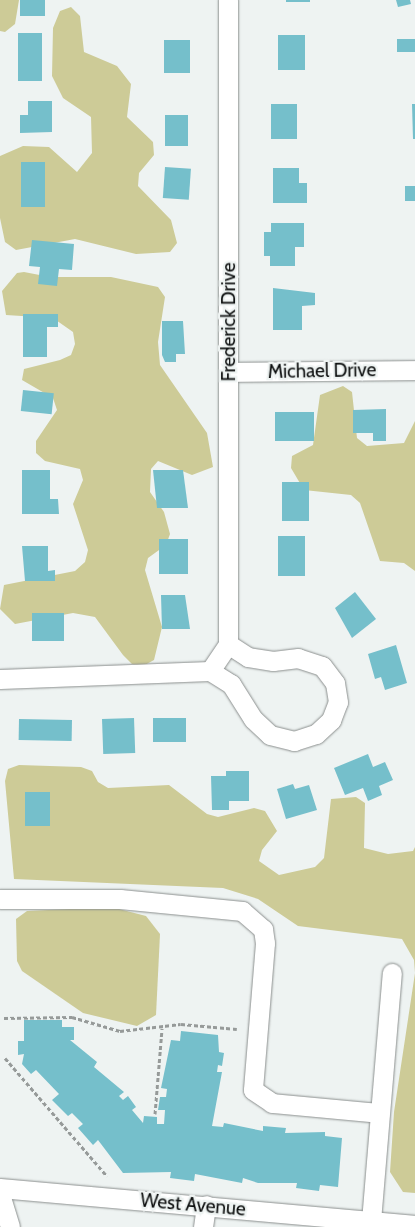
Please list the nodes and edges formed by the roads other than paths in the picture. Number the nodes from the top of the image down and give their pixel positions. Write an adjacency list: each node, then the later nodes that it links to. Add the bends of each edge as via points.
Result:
1 (228, 0): 3 (street, Frederick Drive)
2 (415, 370): 3 (street, Michael Drive)
3 (229, 372): 4 (street, Frederick Drive)
4 (228, 644): 5 (street); 5 (street, via 248,657 298,658 322,666 335,683 338,702 331,720 316,734 294,741 270,735 253,719 231,684)
5 (210, 670): 6 (street)
6 (0, 679)
7 (0, 899): 9 (street, via 120,900 248,914 263,929 265,943 252,1090 272,1103)
8 (392, 973): 9 (street)
9 (380, 1113): 14 (street)
10 (0, 1188): 12 (street, West Avenue)
11 (0, 1194): 16 (street)
12 (206, 1205): 13 (street, West Avenue); 17 (street)
13 (307, 1221): 14 (street, West Avenue)
14 (371, 1221): 15 (street, West Avenue)
15 (415, 1225)
16 (10, 1227)
17 (203, 1227)

